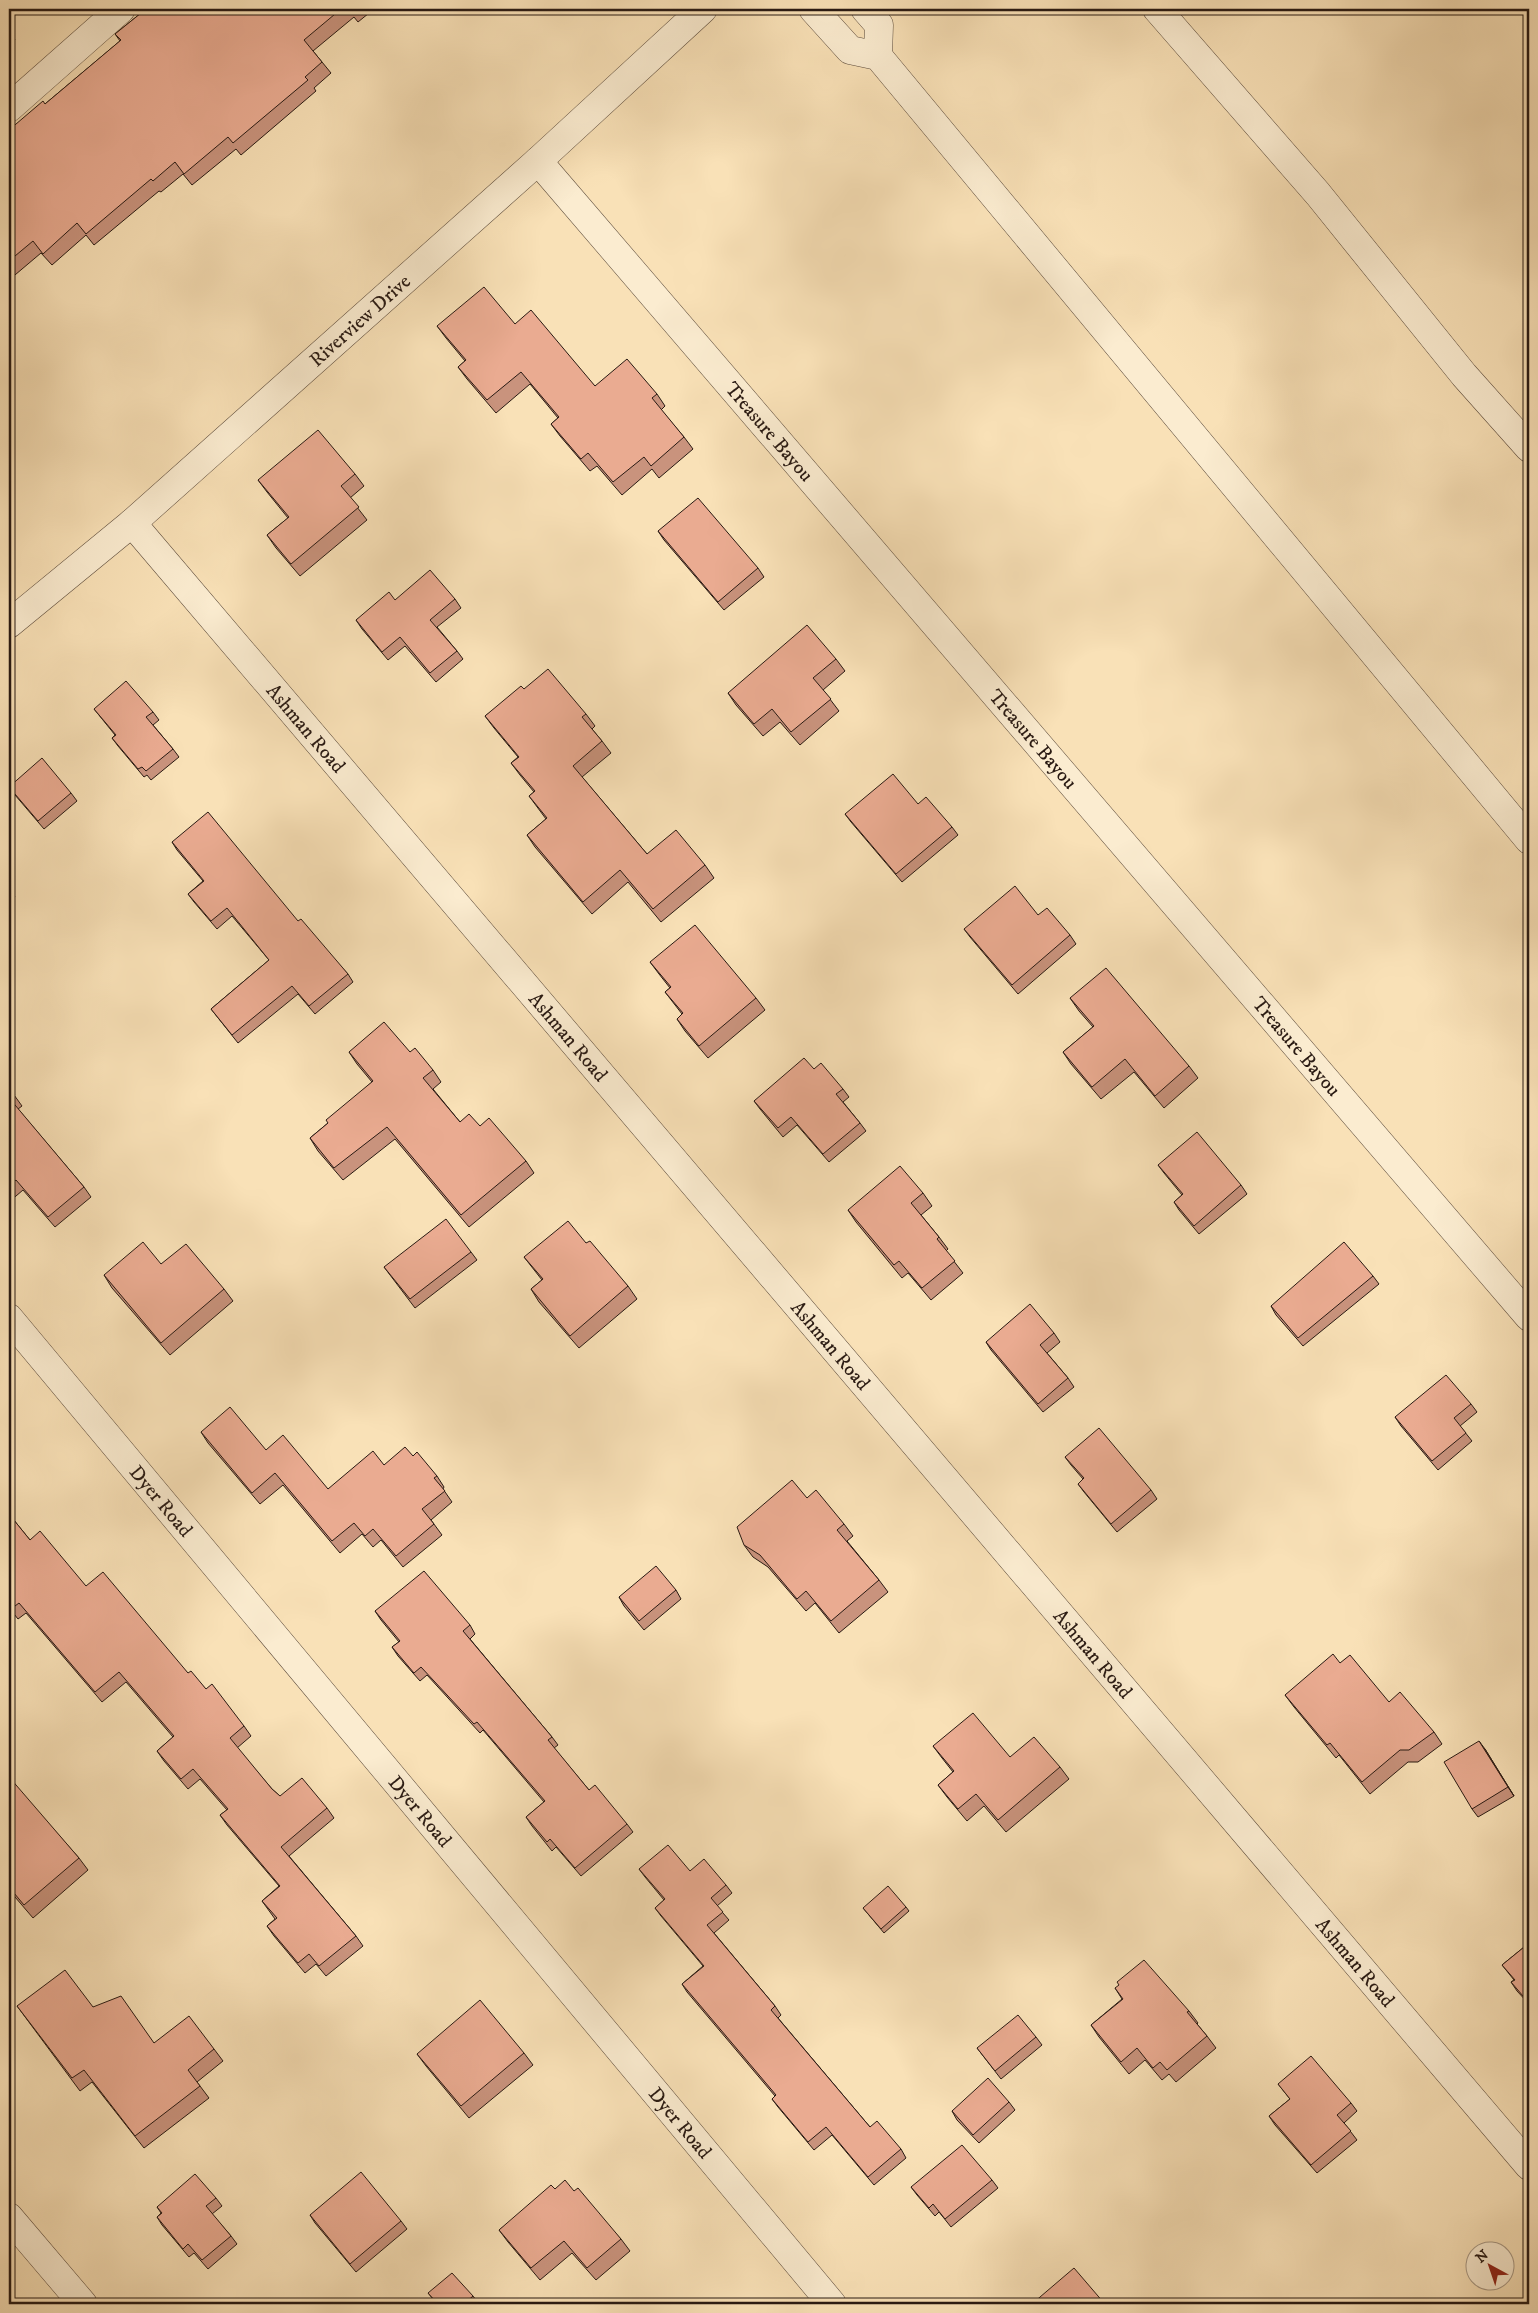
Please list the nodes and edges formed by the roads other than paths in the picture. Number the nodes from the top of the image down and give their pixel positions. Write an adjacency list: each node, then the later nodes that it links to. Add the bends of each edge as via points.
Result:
1 (121, 9): 7 (street)
2 (703, 9): 8 (street, Riverview Drive)
3 (813, 9): 6 (street, via 850,50)
4 (865, 9): 6 (street, via 879,25)
5 (1158, 9): 9 (street, via 1318,194 1464,375)
6 (878, 56): 12 (street)
7 (9, 108)
8 (538, 161): 10 (street, Riverview Drive); 14 (street, Treasure Bayou)
9 (1529, 448)
10 (132, 523): 11 (street, Riverview Drive); 15 (street, Ashman Road)
11 (9, 624)
12 (1529, 840)
13 (9, 1318): 18 (street, Dyer Road)
14 (1529, 1318)
15 (1529, 2166)
16 (9, 2217): 17 (street)
17 (83, 2304)
18 (832, 2304)

